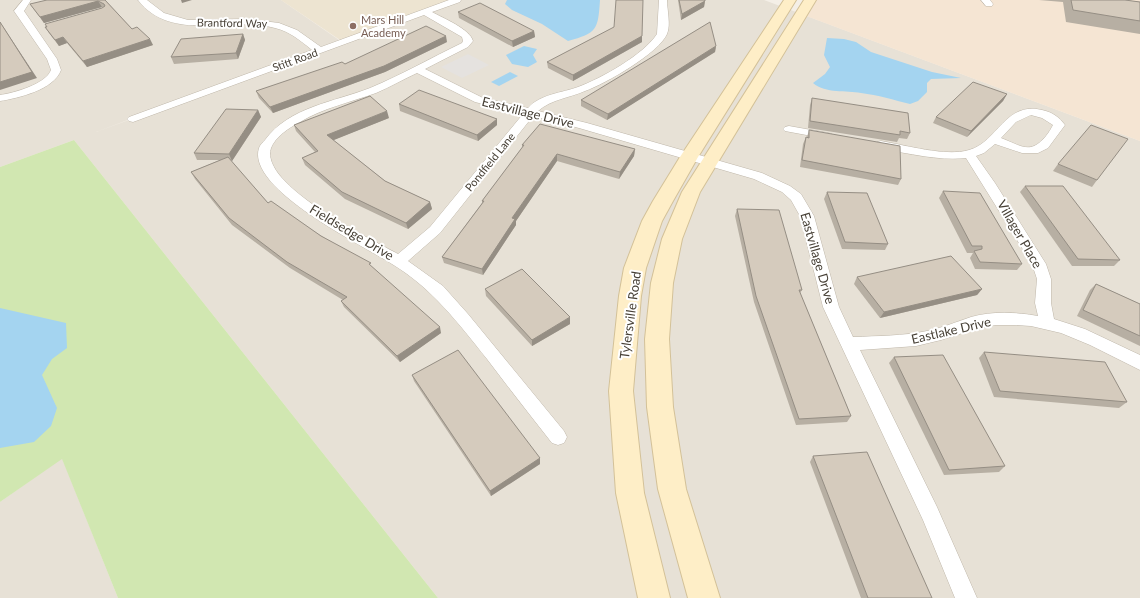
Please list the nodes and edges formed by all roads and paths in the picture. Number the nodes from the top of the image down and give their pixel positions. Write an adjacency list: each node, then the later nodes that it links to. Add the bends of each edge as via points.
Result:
1 (28, 0): 10 (street, via 19,11 35,30 56,66 55,73 46,82 31,89)
2 (142, 0): 8 (street, Brantford Way, via 160,15 173,20 277,25 292,31)
3 (457, 0): 7 (street, Stitt Road)
4 (663, 0): 11 (street, Pondfield Lane, via 662,32 654,46 588,86 545,100)
5 (790, 0): 18 (main road, Tylersville Road)
6 (810, 0): 18 (main road, Tylersville Road)
7 (424, 12): 8 (street, Stitt Road); 9 (street, Fieldsedge Drive, via 463,33 468,40 465,45)
8 (320, 51): 12 (street, Stitt Road)
9 (418, 69): 11 (street, Eastvillage Drive, via 479,100); 19 (street, Fieldsedge Drive, via 374,90 296,119 276,133 265,148 266,166 282,187 326,220)
10 (0, 98)
11 (529, 113): 18 (street, Eastvillage Drive, via 583,125); 19 (street, Pondfield Lane, via 435,230)
12 (133, 119)
13 (790, 129): 14 (street)
14 (836, 138)
15 (994, 139): 15 (street, via 1017,116 1028,111 1047,115 1059,125 1040,149 1021,149); 17 (street, via 981,150)
16 (868, 143): 17 (street, via 938,154)
17 (969, 154): 20 (street, Villager Place, via 990,183 1039,264 1044,279)
18 (698, 160): 21 (street, Eastvillage Drive, via 773,182 796,197 807,216 831,308); 24 (main road, Tylersville Road, via 652,221 636,268 630,296 621,383 630,493); 25 (main road, Tylersville Road, via 691,192 672,239 662,283 657,339 660,407 672,489)
19 (399, 261): 23 (street, Fieldsedge Drive, via 438,290 458,312)
20 (1047, 323): 21 (street, Eastlake Drive, via 1013,319 989,320 937,335 903,341); 22 (street, Eastlake Drive, via 1098,342)
21 (849, 344): 26 (street, Eastvillage Drive, via 930,514)
22 (1140, 363)
23 (558, 437)
24 (654, 598)
25 (704, 598)
26 (966, 598)

